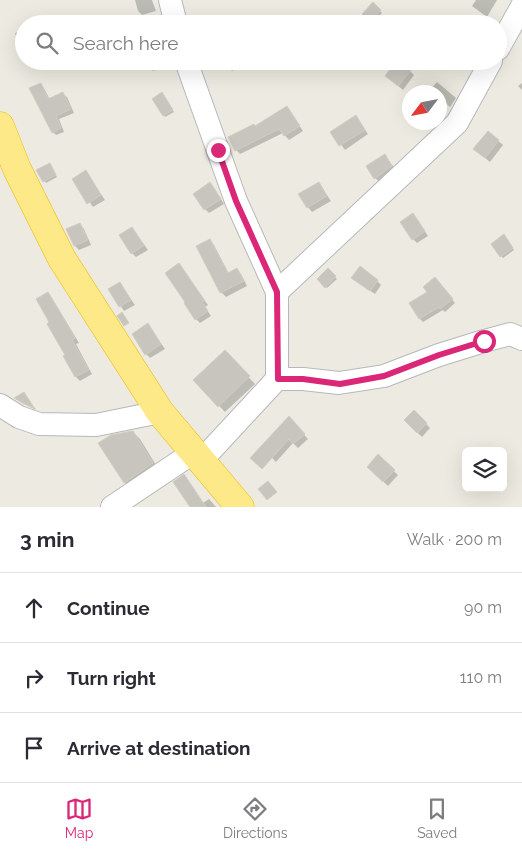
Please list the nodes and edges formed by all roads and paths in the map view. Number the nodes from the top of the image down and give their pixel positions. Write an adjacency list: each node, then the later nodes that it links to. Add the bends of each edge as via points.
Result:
1 (170, 0): 3 (street)
2 (522, 6): 4 (street)
3 (174, 15)
4 (507, 33)
5 (189, 70): 8 (street, via 236,201)
6 (486, 70): 8 (street, via 457,123)
7 (0, 126): 12 (highway, via 17,169 62,259)
8 (277, 292): 10 (street)
9 (522, 339): 10 (street, via 510,334 439,355 384,376 340,384)
10 (278, 379): 13 (street)
11 (0, 405): 12 (street, via 19,418 39,424 96,425)
12 (160, 412): 13 (highway)
13 (197, 457): 14 (street); 15 (highway)
14 (112, 507)
15 (240, 507)

